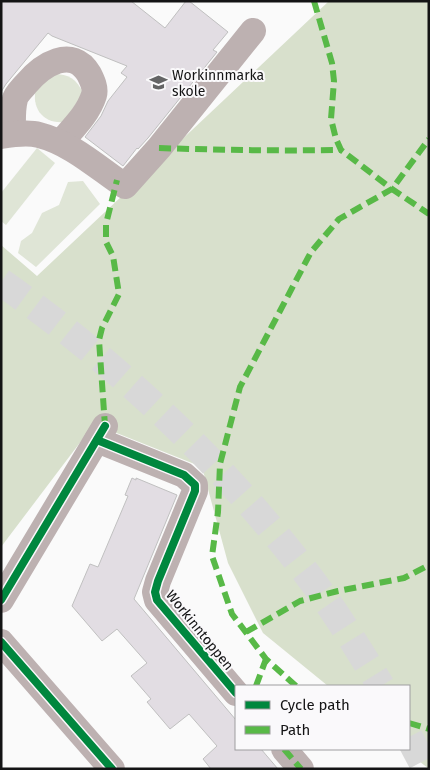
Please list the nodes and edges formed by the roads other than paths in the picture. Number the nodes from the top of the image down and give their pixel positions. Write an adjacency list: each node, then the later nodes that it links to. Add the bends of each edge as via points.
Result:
1 (254, 31): 3 (street, via 125,186)
2 (7, 135): 3 (street, via 38,134); 3 (street, via 15,98 29,81 59,60 73,60 85,67 95,93 81,119)
3 (61, 142)
4 (1, 600): 6 (street, Workinntoppen, via 101,433 184,475 195,485 155,592 157,600)
5 (1, 642): 8 (street)
6 (235, 692)
7 (285, 750): 9 (street)
8 (112, 769)
9 (301, 769)

